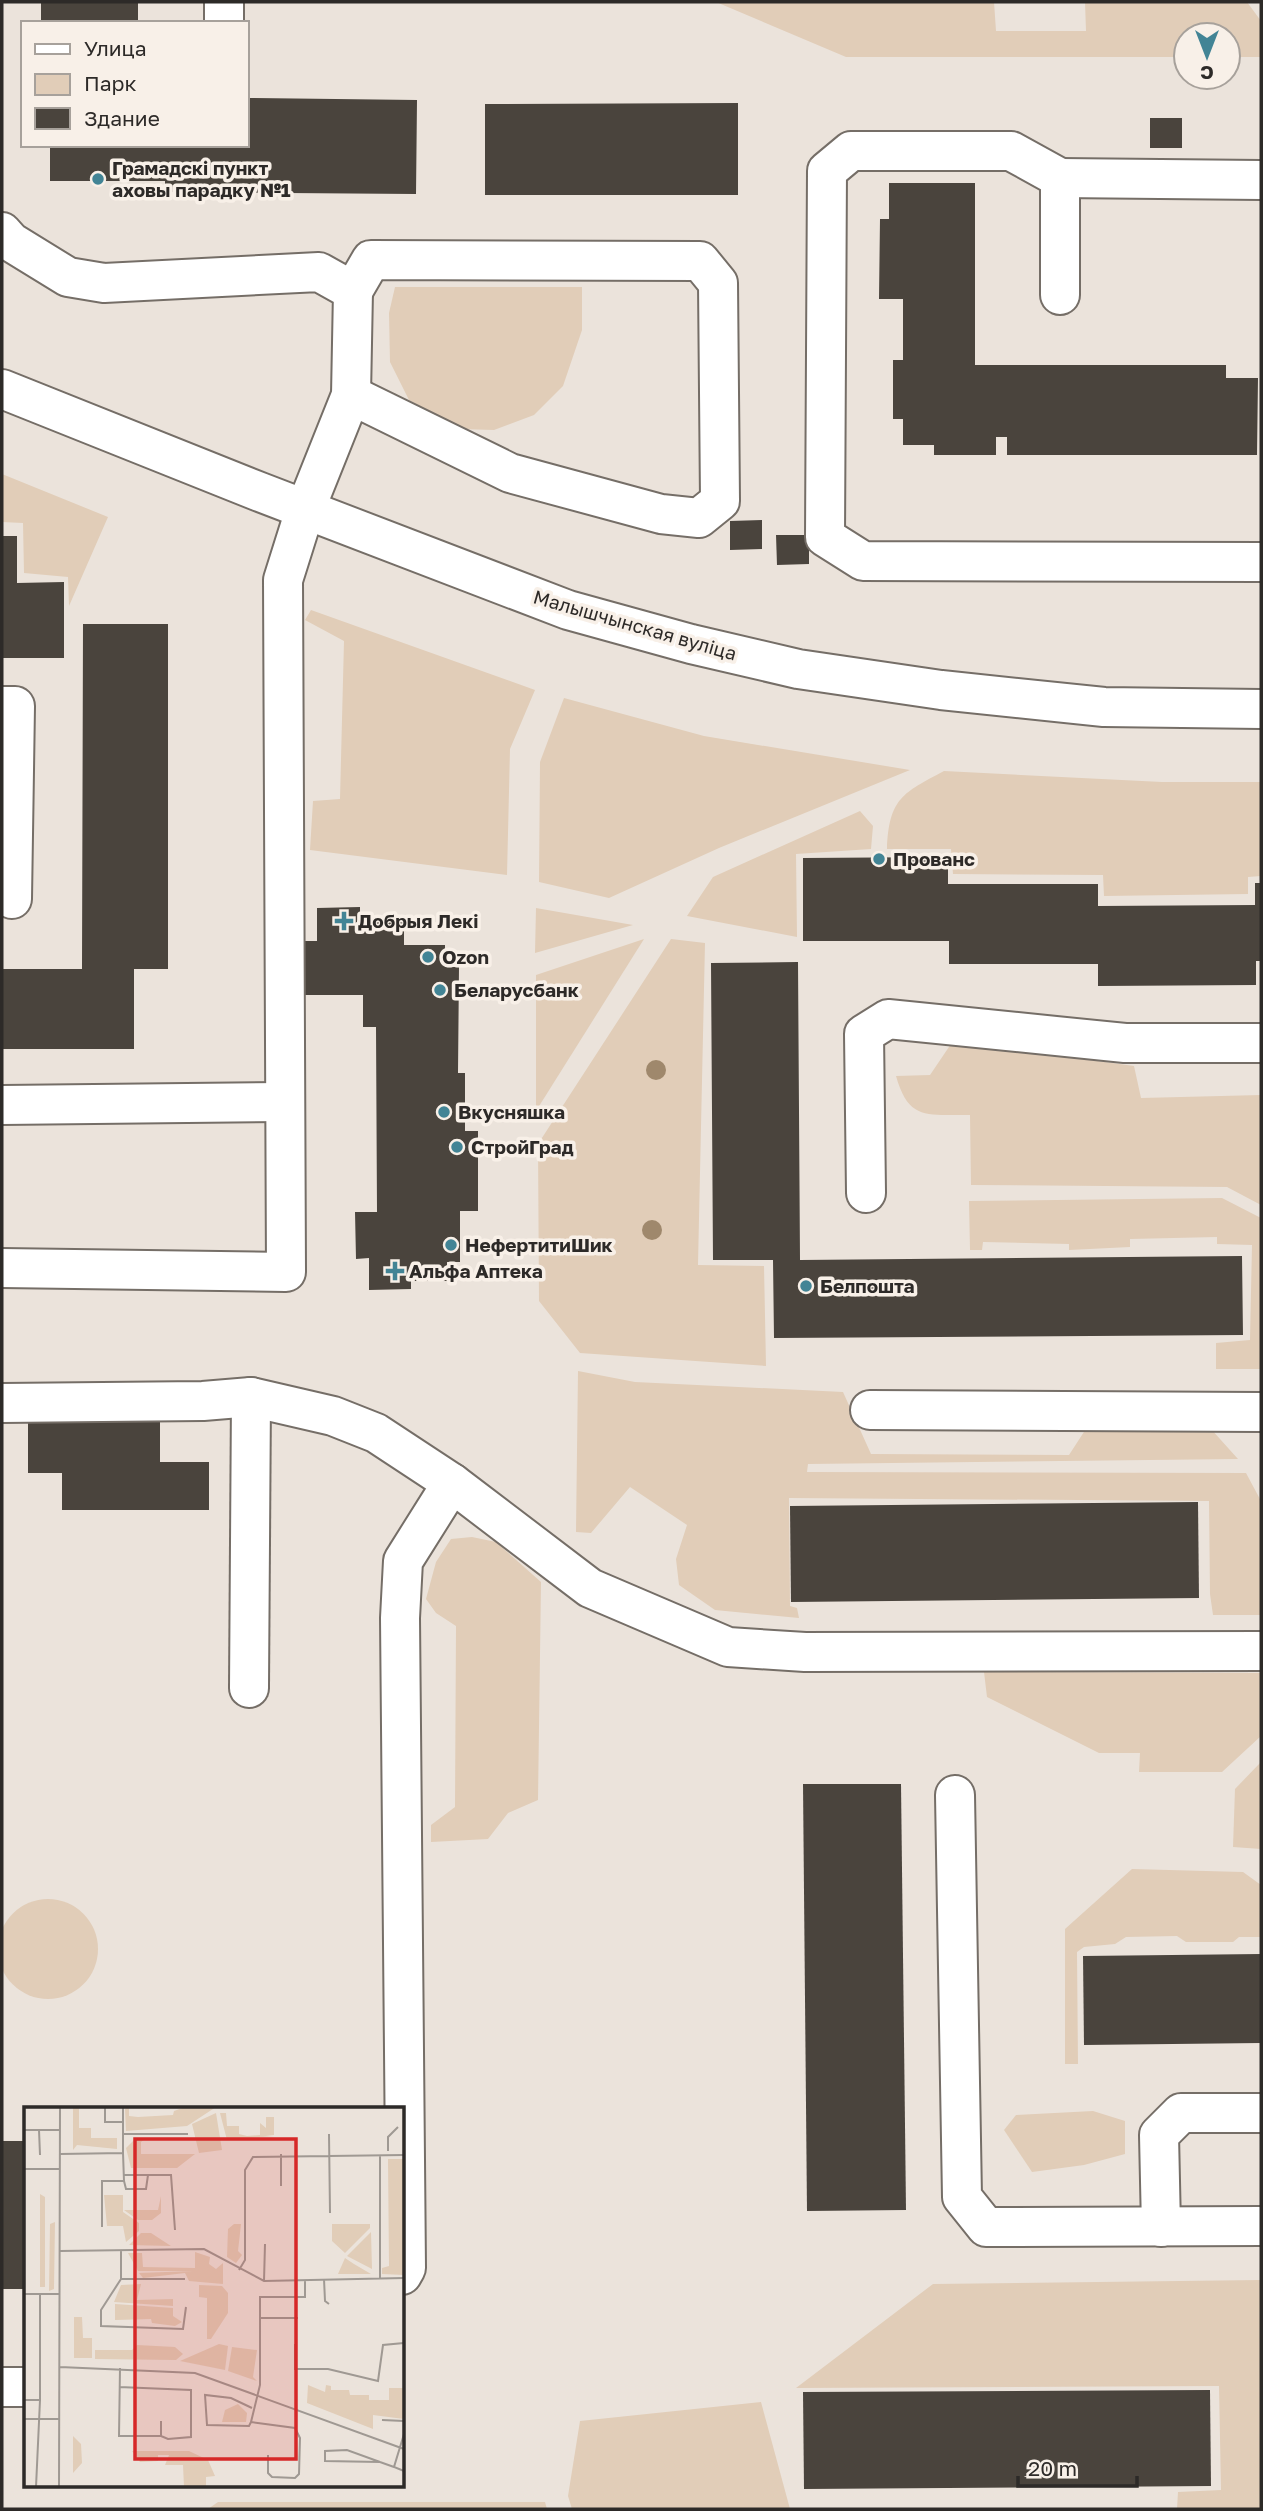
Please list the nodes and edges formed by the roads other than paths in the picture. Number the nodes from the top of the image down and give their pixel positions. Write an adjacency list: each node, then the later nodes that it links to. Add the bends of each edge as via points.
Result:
1 (224, 2): 2 (street)
2 (224, 21)
3 (1060, 178): 4 (street); 7 (street); 11 (street, via 1011,151 851,151 827,171 825,537 863,561)
4 (1261, 180)
5 (2, 232): 6 (street, via 68,277 104,283 319,272)
6 (353, 291): 9 (street); 9 (street, via 371,260 700,261 718,283 720,501 699,518 661,514 510,473)
7 (1060, 295)
8 (2, 389): 10 (street, Малышчынская вуліца)
9 (351, 395): 10 (street)
10 (304, 510): 13 (street, Малышчынская вуліца, via 568,610 798,669 1104,707); 16 (street, via 282,589)
11 (1261, 562)
12 (2, 706): 14 (street, via 15,706)
13 (1261, 709)
14 (12, 899)
15 (1261, 1043): 18 (street, via 1125,1044 888,1019 864,1034)
16 (285, 1102): 17 (street); 19 (street, via 286,1272)
17 (2, 1105)
18 (866, 1193)
19 (2, 1268)
20 (251, 1397): 21 (street); 24 (street, via 333,1416 376,1433); 26 (street)
21 (2, 1403)
22 (870, 1410): 23 (street)
23 (1261, 1412)
24 (452, 1483): 25 (street, via 590,1588 728,1647 805,1652); 31 (street, via 403,1561)
25 (1261, 1651)
26 (249, 1688)
27 (955, 1795): 30 (street, via 962,2197 986,2227)
28 (1261, 2113): 30 (street, via 1181,2113 1159,2135)
29 (1261, 2226): 30 (street)
30 (1161, 2227)
31 (404, 2272)
32 (2, 2387): 33 (street)
33 (24, 2387)

